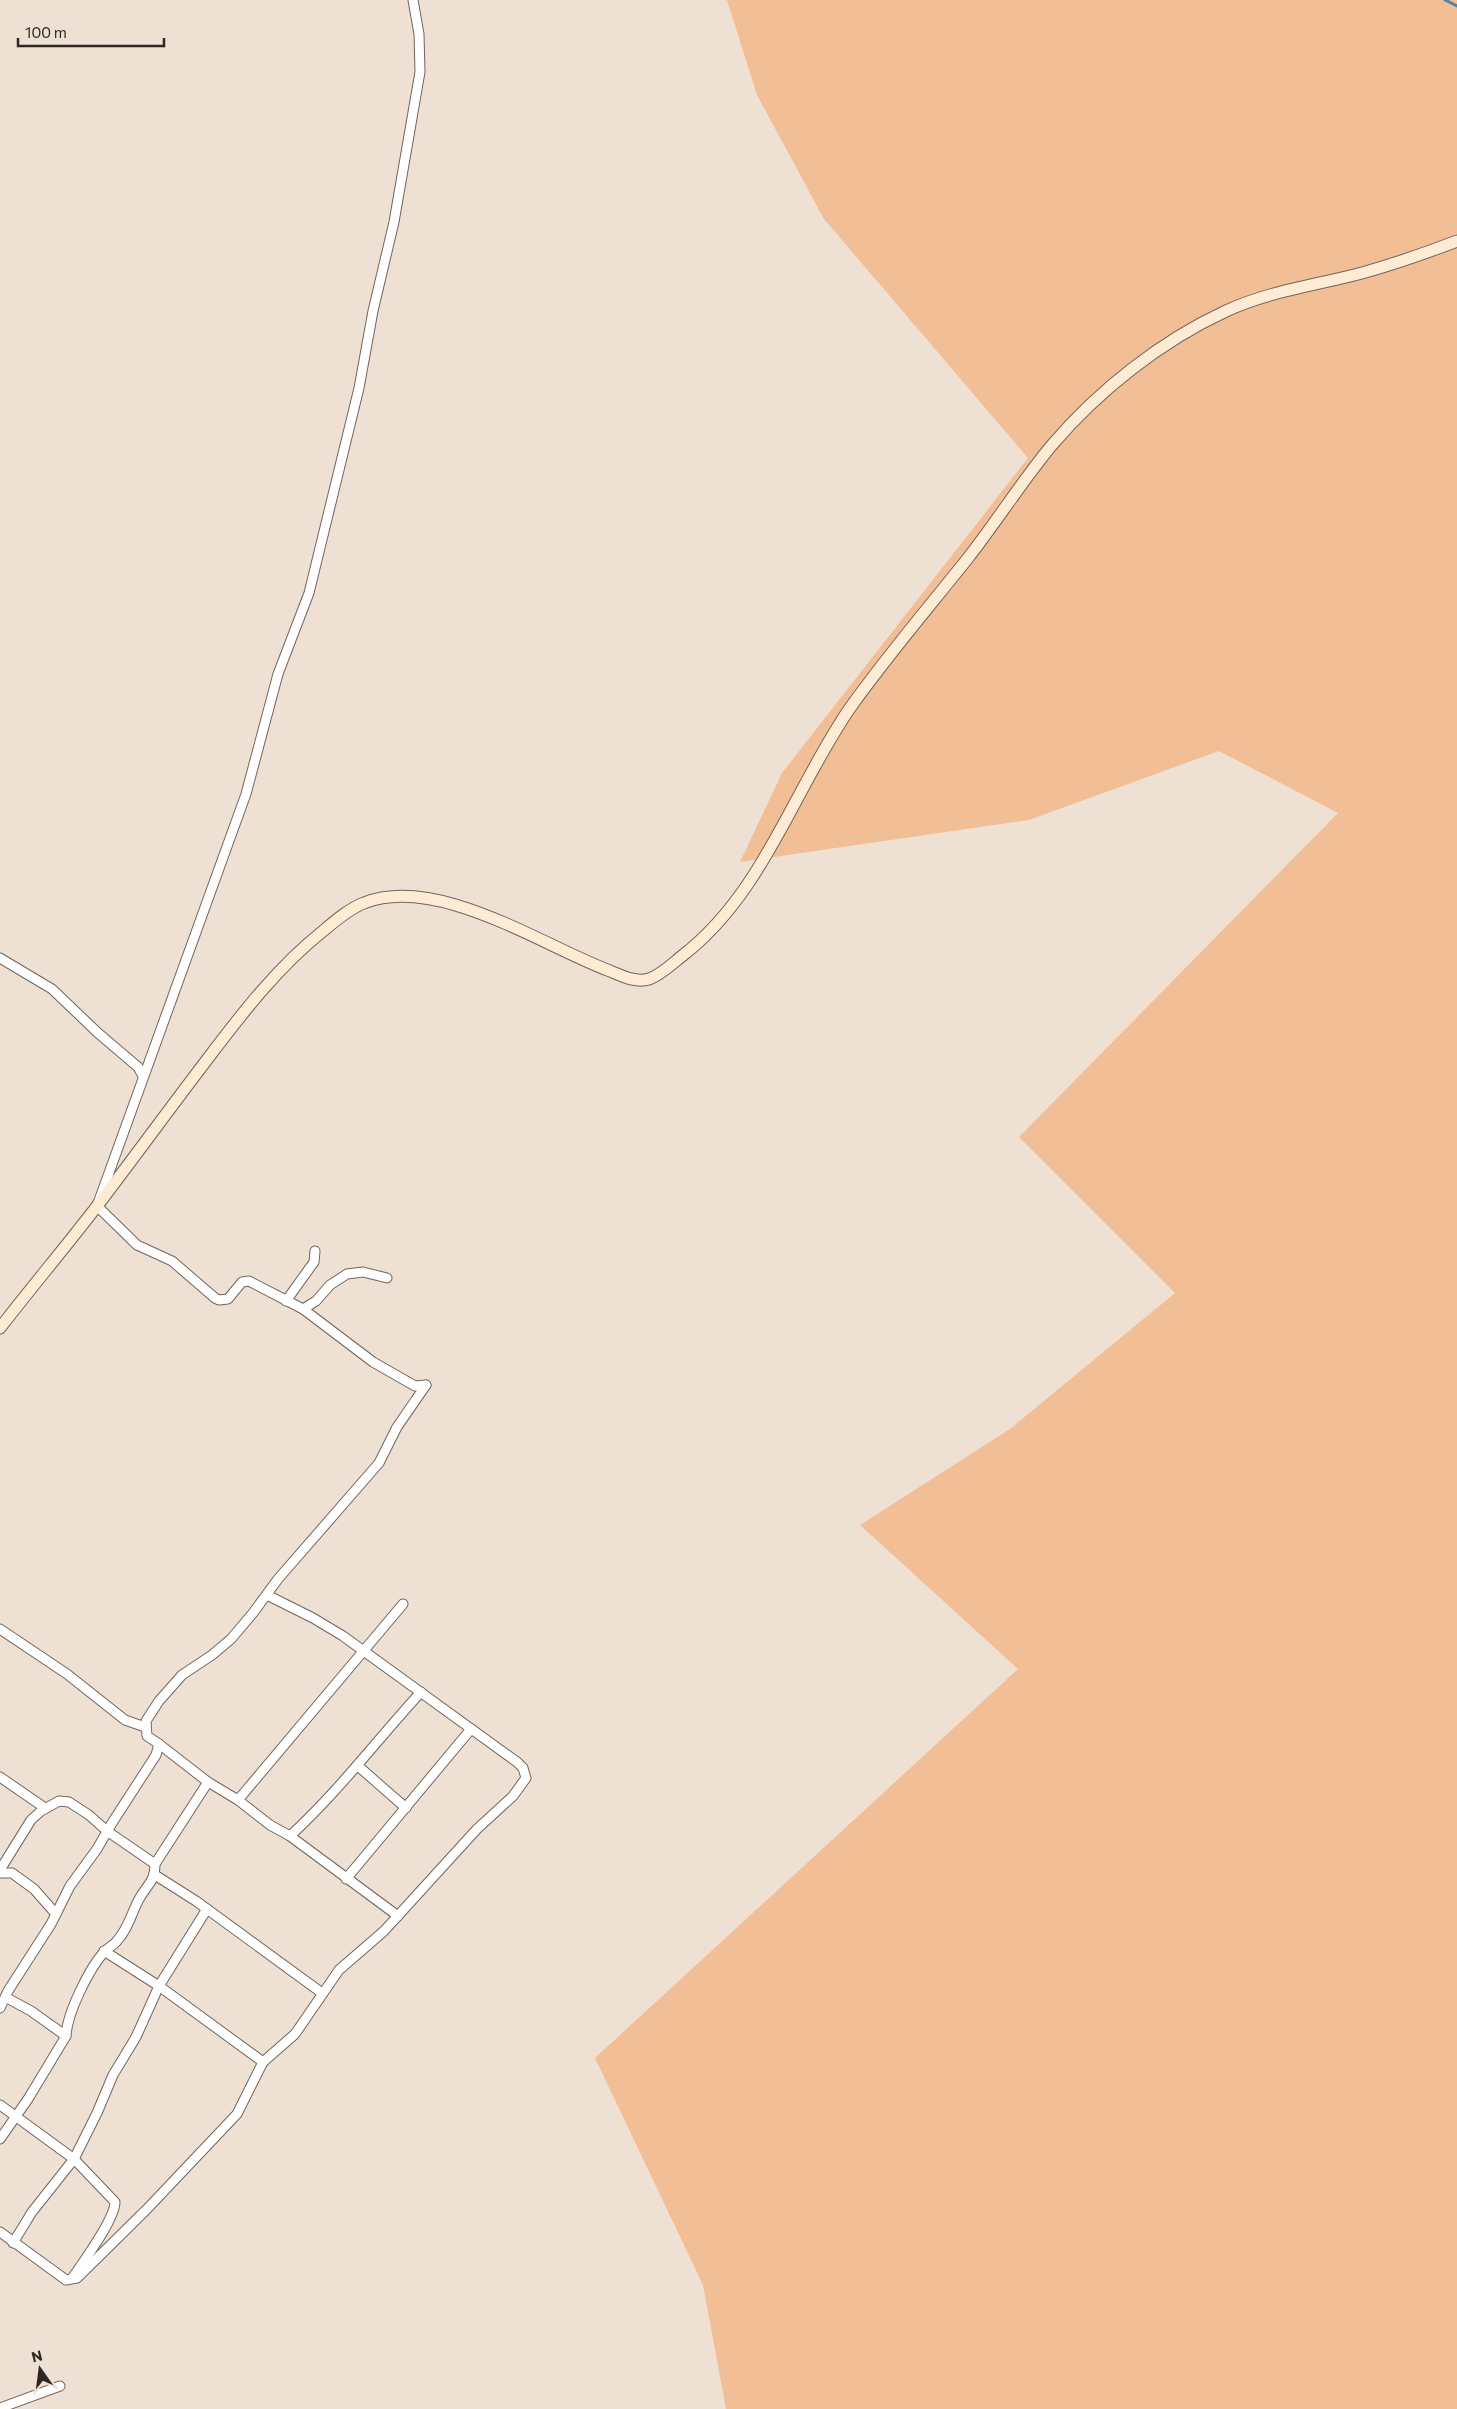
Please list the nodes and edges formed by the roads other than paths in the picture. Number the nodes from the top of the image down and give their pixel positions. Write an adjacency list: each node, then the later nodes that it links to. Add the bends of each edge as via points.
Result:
1 (413, 0): 4 (street, via 419,34 420,72 394,222 321,546 309,593 278,674 246,794)
2 (1457, 241): 5 (main road, via 1362,273 1231,308 1172,341 1089,407 1048,450 993,526 849,710 755,872 721,920 671,965 649,979 630,978 588,963 471,910 415,895 363,903 308,943 277,974 228,1032)
3 (0, 958): 4 (street, via 52,989 138,1067)
4 (143, 1076): 5 (street)
5 (96, 1206): 8 (street, via 137,1245 172,1261 218,1300 232,1296 247,1280); 10 (main road)
6 (315, 1251): 8 (street, via 314,1262)
7 (387, 1278): 9 (street, via 363,1272 347,1274)
8 (286, 1301): 9 (street)
9 (303, 1309): 11 (street, via 373,1362 415,1386 426,1385 397,1427 379,1463)
10 (0, 1328)
11 (267, 1595): 14 (street, via 322,1622); 16 (street, via 231,1639 172,1685 149,1714)
12 (403, 1604): 14 (street)
13 (0, 1629): 16 (street, via 67,1674 125,1720)
14 (364, 1651): 15 (street); 22 (street)
15 (421, 1692): 17 (street); 19 (street)
16 (145, 1727): 18 (street, via 147,1736)
17 (471, 1729): 24 (street); 33 (street, via 523,1768 526,1778 513,1796 477,1829)
18 (159, 1744): 21 (street); 25 (street, via 156,1755)
19 (358, 1766): 24 (street); 26 (street)
20 (0, 1776): 23 (street)
21 (208, 1782): 22 (street); 27 (street)
22 (238, 1800): 26 (street)
23 (45, 1808): 25 (street, via 59,1801 69,1802); 28 (street, via 31,1820)
24 (406, 1808): 30 (street)
25 (107, 1831): 27 (street); 32 (street, via 70,1886)
26 (290, 1836): 30 (street)
27 (154, 1864): 29 (street)
28 (0, 1872): 32 (street, via 12,1873 34,1889)
29 (155, 1875): 31 (street); 34 (street, via 116,1942)
30 (346, 1879): 33 (street)
31 (207, 1909): 35 (street); 37 (street)
32 (56, 1914): 36 (street)
33 (398, 1916): 37 (street, via 339,1970)
34 (104, 1951): 35 (street); 39 (street, via 74,2005 66,2024)
35 (159, 1986): 40 (street); 44 (street)
36 (5, 1992): 38 (street); 39 (street)
37 (322, 1993): 40 (street, via 295,2034)
38 (0, 2008)
39 (66, 2036): 42 (street)
40 (263, 2062): 47 (street, via 237,2114 100,2256)
41 (0, 2105): 42 (street)
42 (16, 2116): 43 (street); 44 (street)
43 (0, 2139)
44 (74, 2159): 46 (street, via 32,2212); 47 (street, via 110,2195 115,2208)
45 (0, 2232): 46 (street)
46 (13, 2243): 47 (street, via 60,2276)
47 (71, 2280)
48 (60, 2386): 49 (street)
49 (0, 2408)

